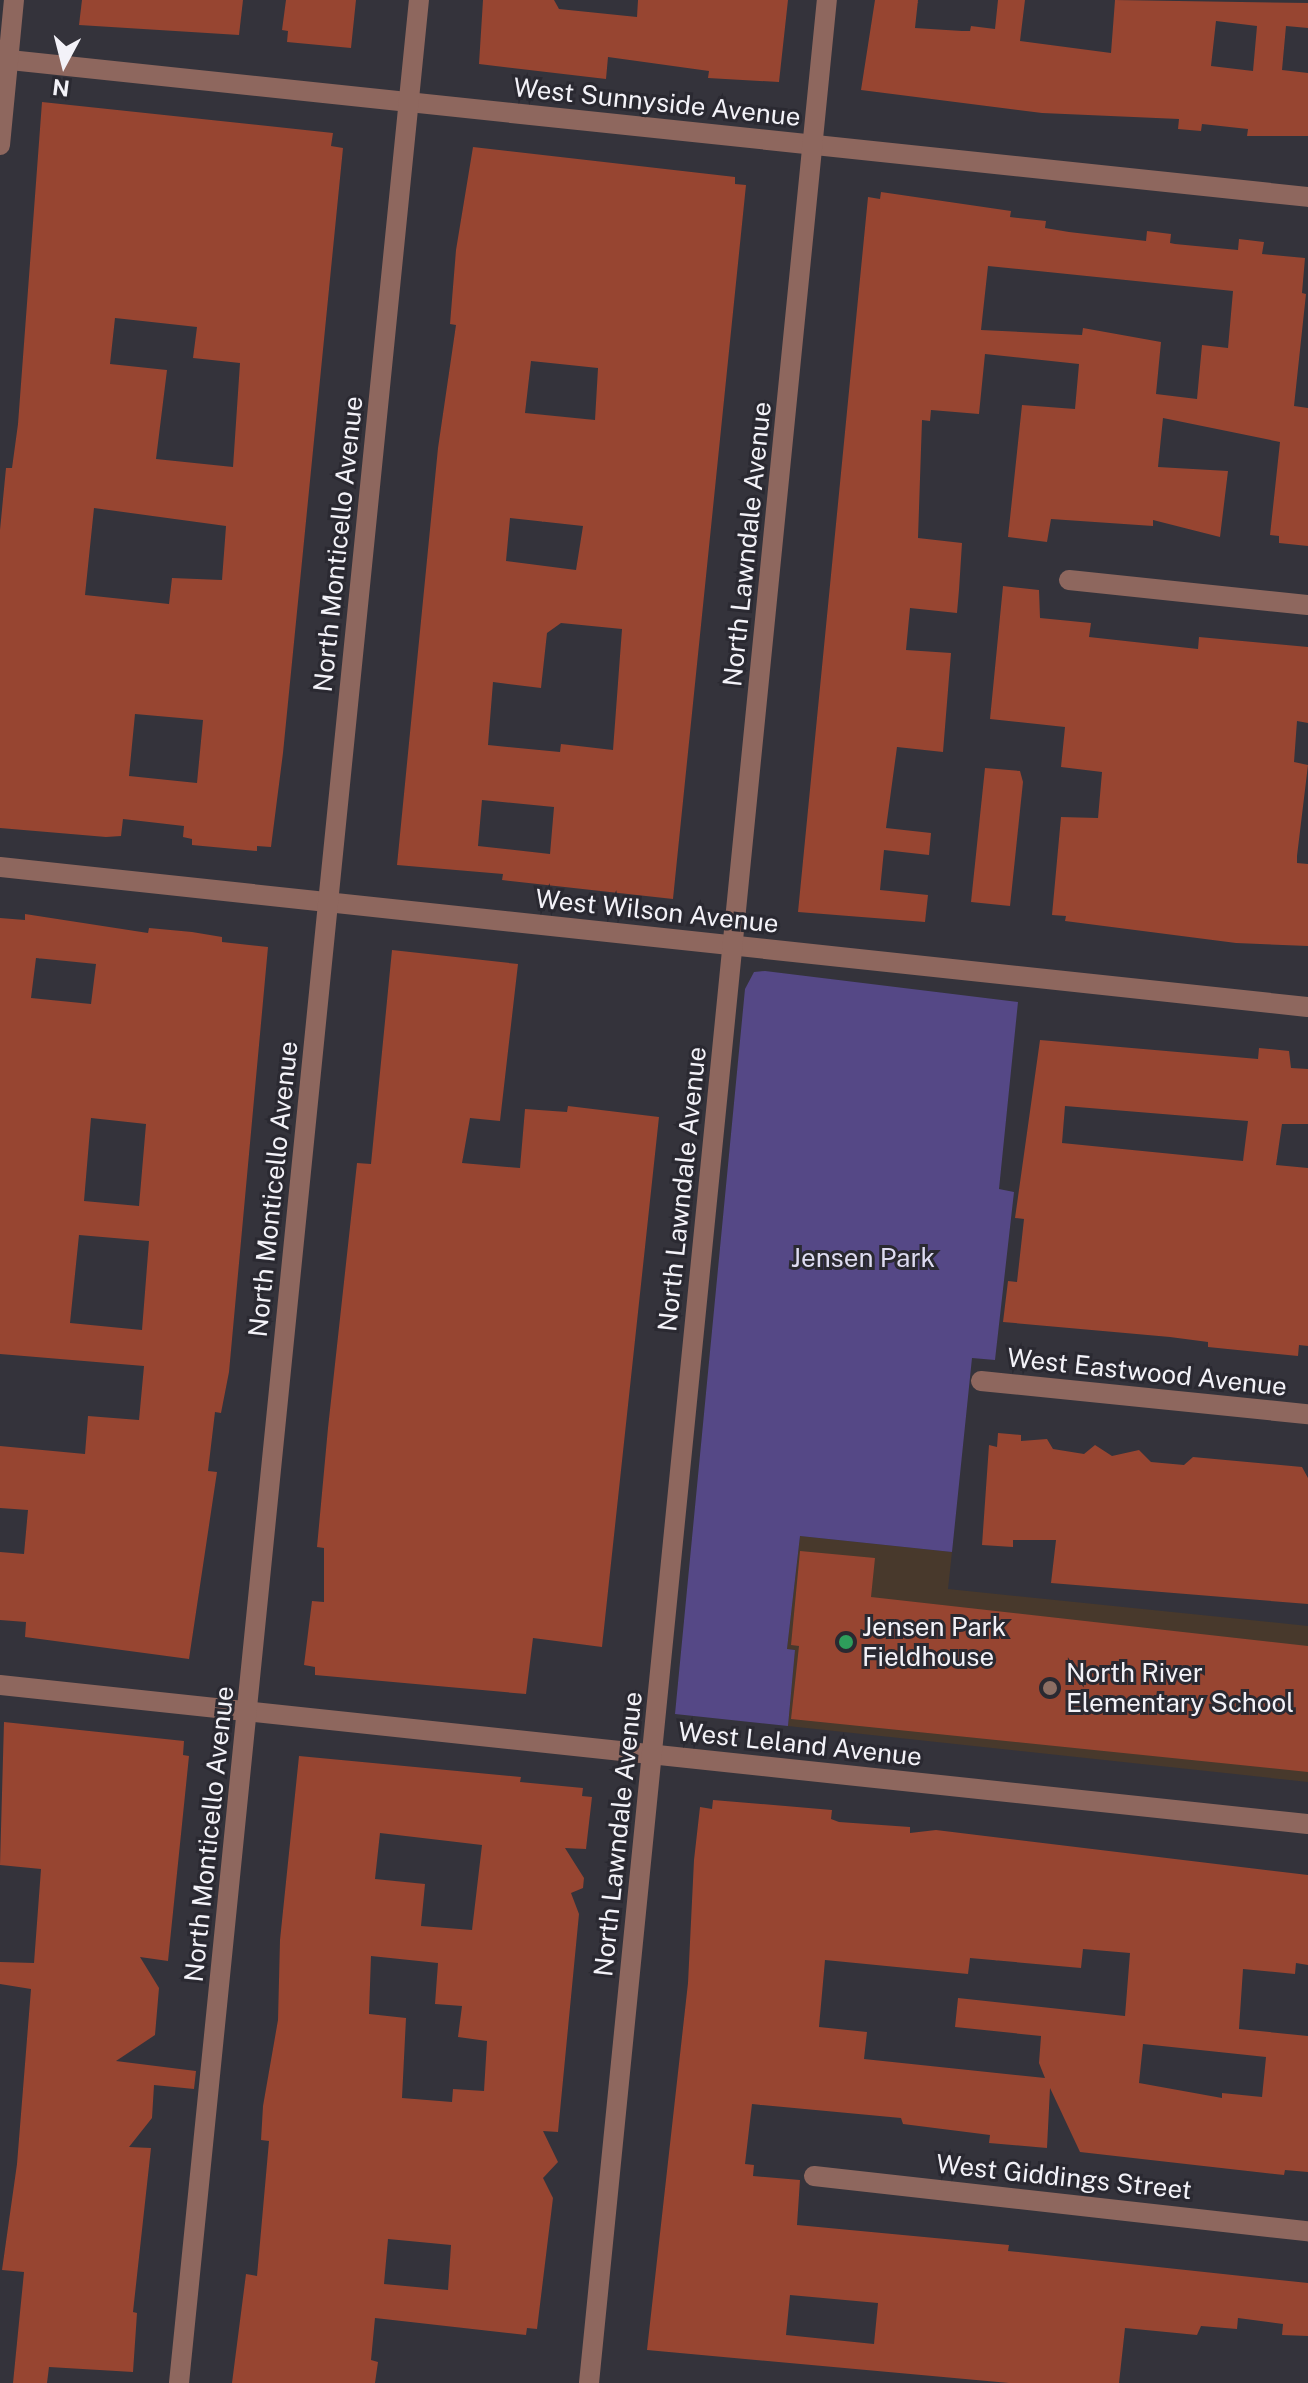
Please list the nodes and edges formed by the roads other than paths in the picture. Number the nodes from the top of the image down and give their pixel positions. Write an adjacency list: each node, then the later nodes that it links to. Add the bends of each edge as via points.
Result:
1 (14, 0): 4 (street)
2 (419, 0): 5 (street, North Monticello Avenue)
3 (827, 0): 7 (street, North Lawndale Avenue)
4 (4, 59): 5 (street, West Sunnyside Avenue); 6 (street)
5 (409, 102): 7 (street, West Sunnyside Avenue); 12 (street, North Monticello Avenue)
6 (0, 145)
7 (813, 145): 8 (street, West Sunnyside Avenue); 13 (street, North Lawndale Avenue)
8 (1308, 197)
9 (1069, 580): 10 (street)
10 (1308, 605)
11 (0, 867): 12 (street, West Wilson Avenue)
12 (329, 902): 13 (street, West Wilson Avenue); 18 (street, North Monticello Avenue)
13 (733, 946): 14 (street, West Wilson Avenue); 19 (street, North Lawndale Avenue)
14 (1308, 1007)
15 (981, 1381): 16 (street, West Eastwood Avenue)
16 (1308, 1414)
17 (0, 1685): 18 (street, West Leland Avenue)
18 (247, 1711): 19 (street, West Leland Avenue); 23 (street, North Monticello Avenue)
19 (652, 1754): 20 (street, West Leland Avenue); 24 (street, North Lawndale Avenue)
20 (1308, 1824)
21 (814, 2176): 22 (street, West Giddings Street)
22 (1308, 2231)
23 (179, 2383)
24 (589, 2383)

